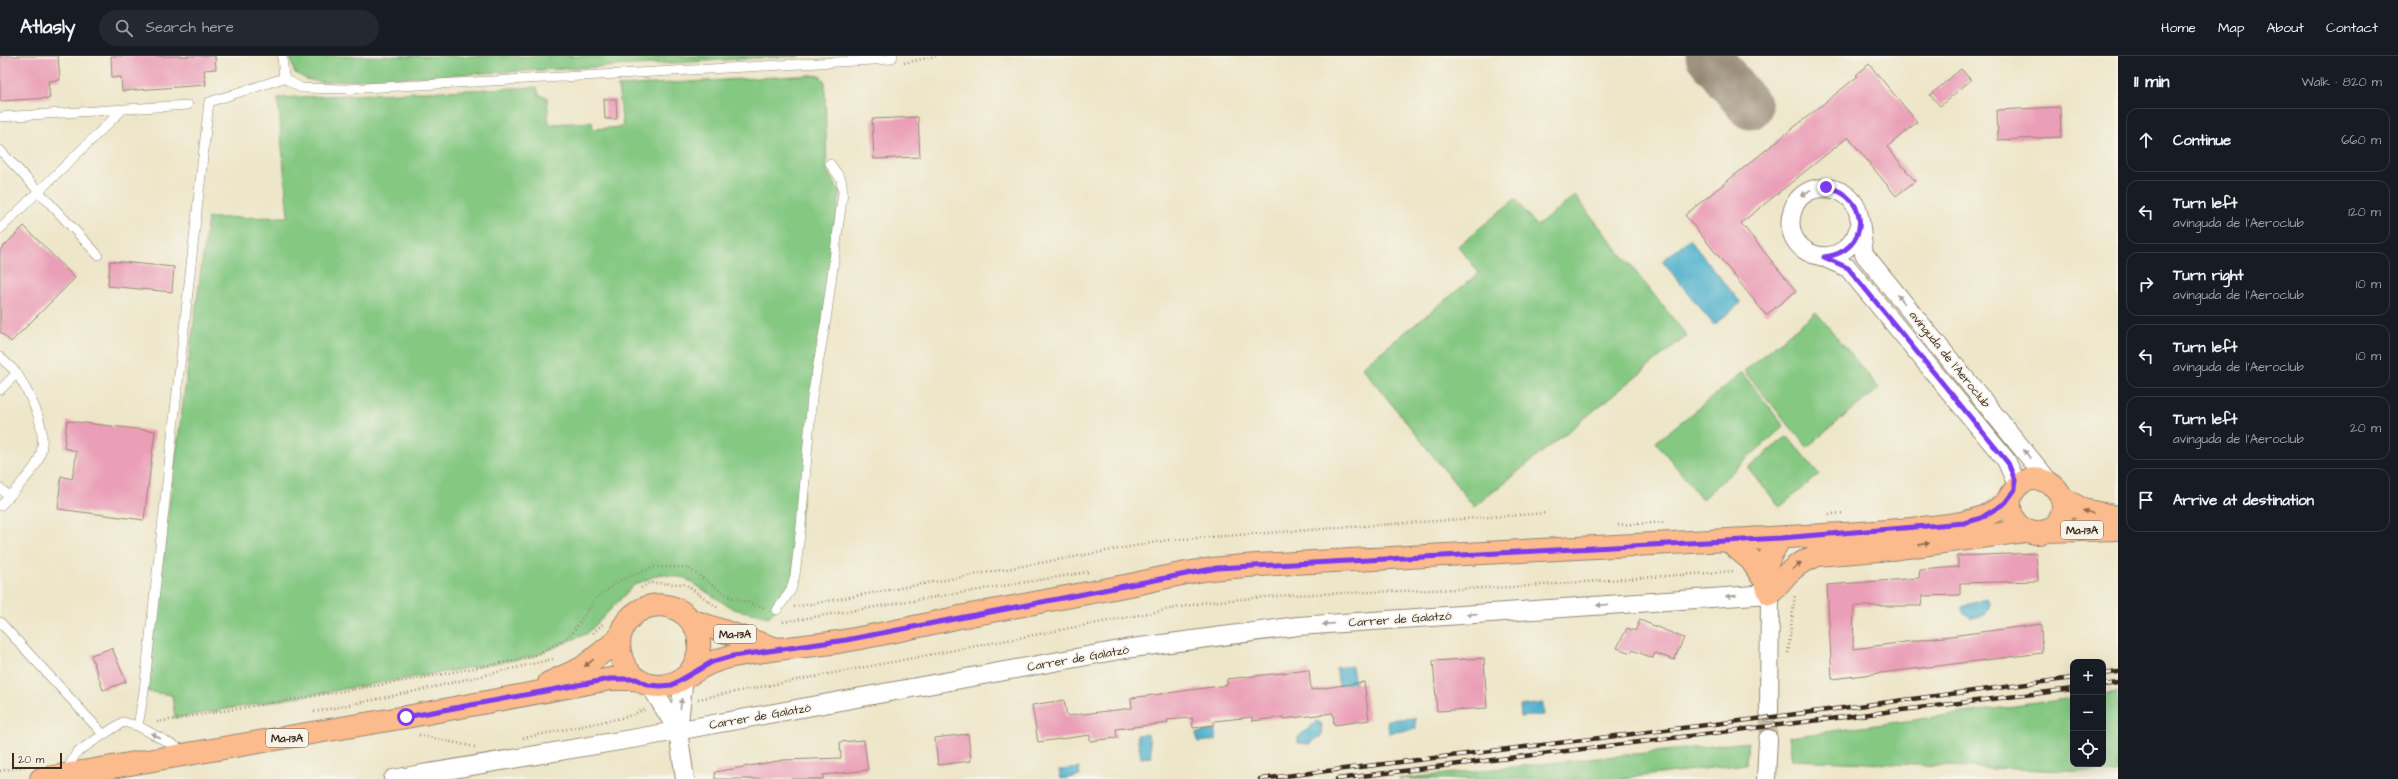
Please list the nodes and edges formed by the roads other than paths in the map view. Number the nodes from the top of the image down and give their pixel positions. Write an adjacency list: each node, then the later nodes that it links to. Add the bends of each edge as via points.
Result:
1 (282, 56): 3 (lane)
2 (892, 58): 3 (lane, via 346,89 301,88)
3 (284, 78): 38 (lane, via 209,102 145,684)
4 (188, 105): 5 (lane)
5 (122, 110): 6 (lane); 9 (lane)
6 (0, 117)
7 (0, 150): 9 (lane)
8 (830, 164): 29 (lane, via 841,179 843,192 826,320 812,397 795,575 791,590)
9 (40, 191): 11 (lane); 12 (lane)
10 (1859, 228): 13 (street, via 1850,246 1842,252); 13 (street, avinguda de l'Aeroclub, one-way to 13, via 1857,209 1845,193 1826,187 1807,192 1794,206 1790,226 1792,235 1805,251); 18 (street, avinguda de l'Aeroclub, one-way to 10, via 1864,254)
11 (0, 229)
12 (98, 255)
13 (1824, 257): 19 (street, avinguda de l'Aeroclub, via 1848,268 2006,460 2015,480)
14 (0, 357): 15 (lane)
15 (16, 373): 16 (lane); 20 (lane, via 30,396 44,436 37,463)
16 (0, 390)
17 (0, 488): 20 (lane)
18 (2056, 491): 19 (main road, Ma-13A, via 2035,479 2022,482); 22 (main road, Ma-13A, one-way to 18, via 2083,510); 24 (main road, Ma-13A, via 2063,504 2060,518)
19 (2013, 492): 23 (main road, via 2005,503 1981,518); 24 (main road, via 2010,514)
20 (9, 497): 21 (lane)
21 (0, 506)
22 (2118, 517)
23 (1964, 523): 24 (main road, Ma-13A); 26 (main road, Ma-13A)
24 (2029, 529): 25 (main road, Ma-13A); 28 (main road, one-way to 24, via 1799,564 1817,555 1891,549)
25 (2118, 529)
26 (1781, 538): 27 (main road, Ma-13A); 28 (main road, via 1767,564)
27 (1727, 540): 28 (main road, via 1751,560); 33 (main road, Ma-13A, via 1217,568 846,640)
28 (1768, 588): 37 (street); 39 (street, Carrer de Galatzó, one-way to 39, via 1298,626 1125,649)
29 (777, 610)
30 (690, 620): 32 (main road, via 680,611 668,606 642,609 624,626); 33 (main road, Ma-13A); 34 (main road, via 699,630 700,642 696,664)
31 (0, 622): 40 (lane)
32 (620, 639): 35 (main road, via 622,662); 36 (main road, Ma-13A, one-way to 36, via 582,668)
33 (780, 650): 34 (main road, Ma-13A, via 727,657)
34 (687, 676): 35 (main road, via 672,685); 39 (street, one-way to 34)
35 (643, 682): 36 (main road, Ma-13A, via 610,679); 39 (street)
36 (533, 693): 42 (main road, Ma-13A)
37 (1769, 712)
38 (138, 726): 40 (lane, via 123,722); 42 (lane, one-way to 38)
39 (678, 731): 45 (street, Carrer de Galatzó); 46 (street)
40 (103, 734): 43 (lane, via 77,752)
41 (1768, 739): 47 (street)
42 (190, 755): 43 (main road, Ma-13A)
43 (64, 775): 44 (main road, Ma-13A)
44 (41, 779)
45 (393, 779)
46 (685, 779)
47 (1766, 779)

